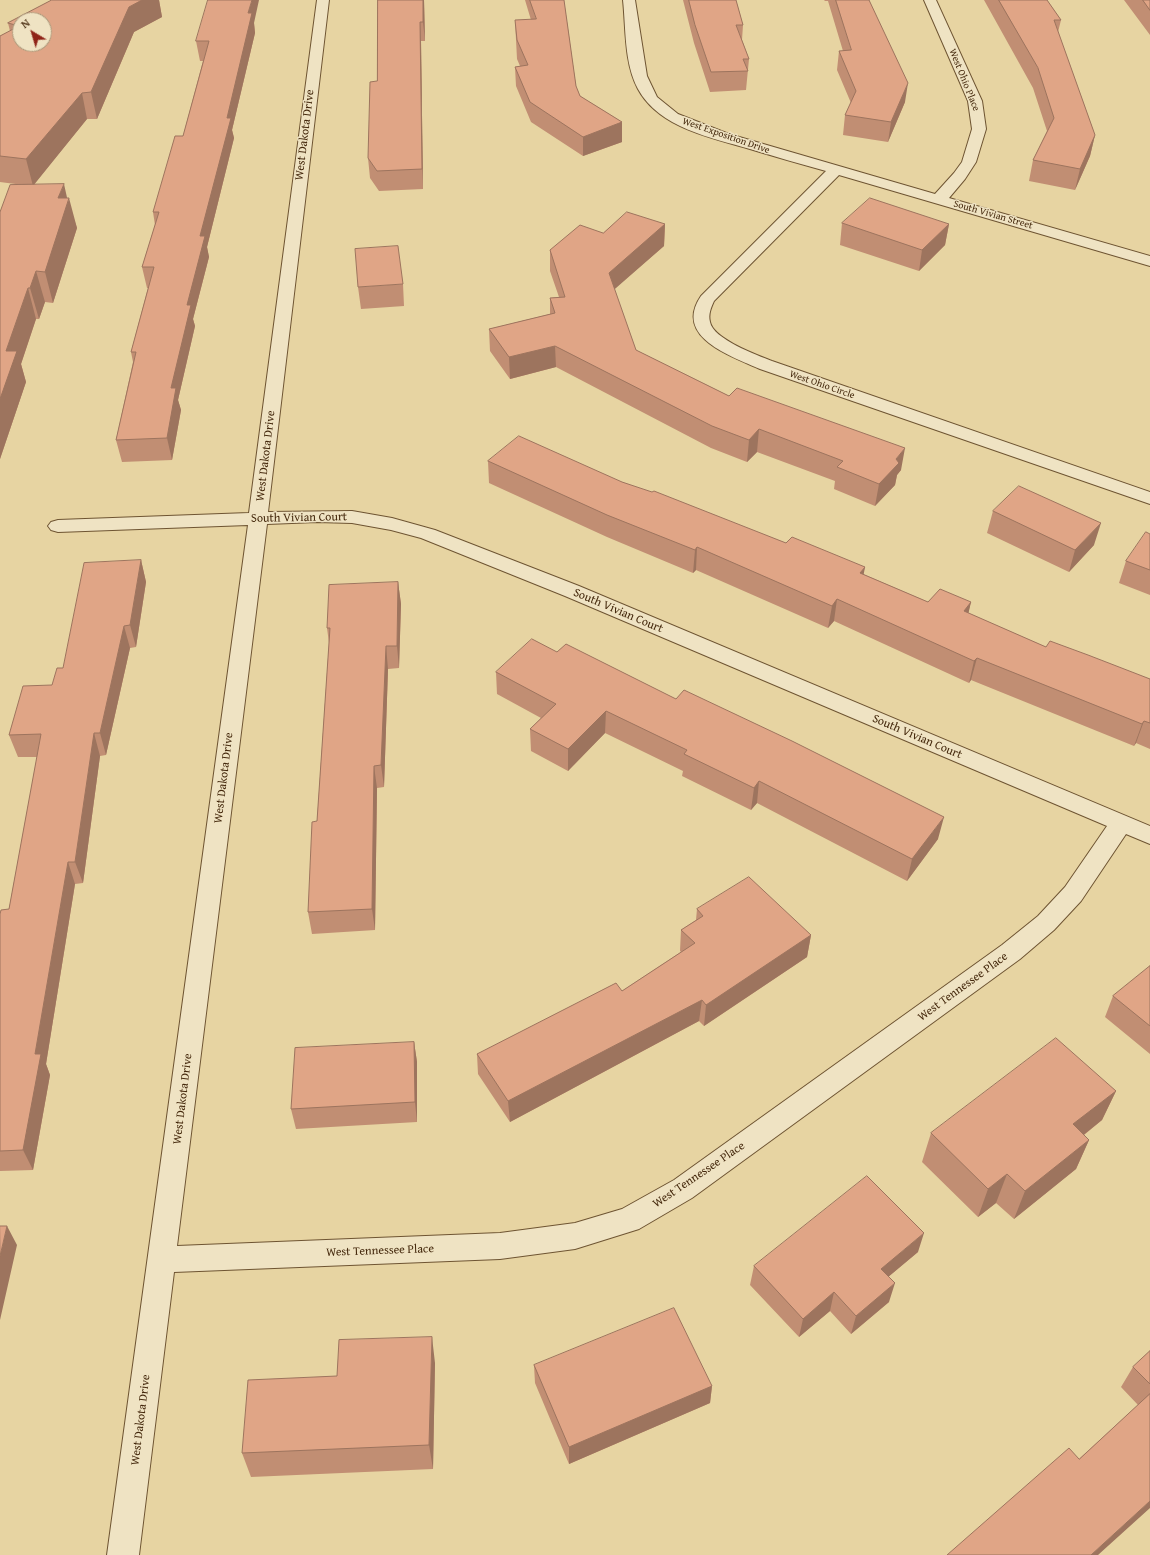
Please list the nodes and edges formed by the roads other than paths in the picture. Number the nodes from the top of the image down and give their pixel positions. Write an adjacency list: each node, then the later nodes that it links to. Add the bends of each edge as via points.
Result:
1 (323, 0): 8 (street, West Dakota Drive)
2 (629, 0): 4 (street, West Exposition Drive, via 640,75 650,98 660,108 698,129)
3 (930, 0): 5 (street, West Ohio Place, via 970,90 978,115 979,129 969,162)
4 (836, 170): 5 (street, South Vivian Street); 7 (street, West Ohio Circle, via 707,299 700,315 704,328 713,339 766,365)
5 (939, 199): 6 (street, South Vivian Street)
6 (1150, 261)
7 (1150, 498)
8 (258, 519): 9 (street, South Vivian Court); 10 (street, South Vivian Court, via 352,517 428,534 572,591); 12 (street, West Dakota Drive)
9 (58, 526)
10 (1121, 823): 11 (street, South Vivian Court); 12 (street, West Tennessee Place, via 1073,894 1046,923 1011,952 683,1189 630,1220 574,1236 500,1246)
11 (1150, 835)
12 (162, 1260): 13 (street, West Dakota Drive)
13 (123, 1555)

